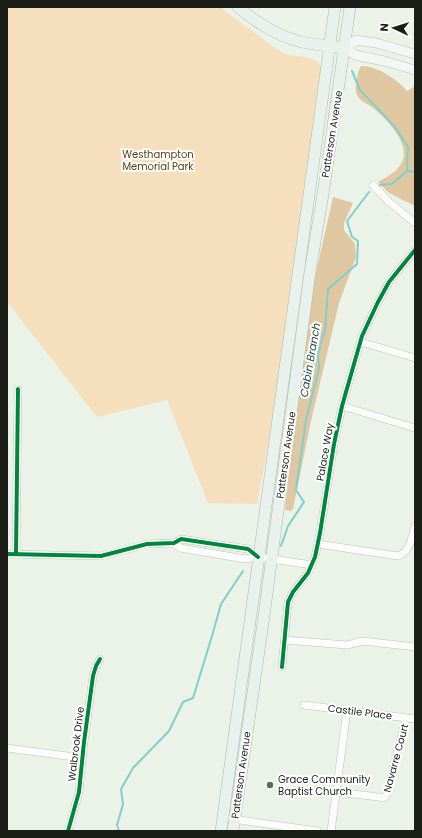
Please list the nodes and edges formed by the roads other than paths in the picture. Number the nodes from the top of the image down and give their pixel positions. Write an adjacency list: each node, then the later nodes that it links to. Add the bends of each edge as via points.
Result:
1 (238, 7): 4 (main road, via 284,36)
2 (335, 7): 4 (main road, Patterson Avenue)
3 (350, 7): 5 (main road, Patterson Avenue)
4 (329, 46): 5 (main road); 20 (main road, Patterson Avenue)
5 (345, 48): 6 (main road, via 356,40); 7 (main road, via 354,55); 21 (main road, Patterson Avenue, via 310,272)
6 (415, 54)
7 (415, 70)
8 (373, 185): 9 (street)
9 (415, 223)
10 (415, 250): 11 (street, Palace Way, via 383,291 364,329)
11 (361, 342): 12 (street); 14 (street, Palace Way)
12 (415, 358)
13 (18, 389): 19 (street)
14 (342, 406): 15 (street); 17 (street, Palace Way, via 330,462)
15 (415, 428)
16 (415, 526): 17 (street, via 408,548 404,554 398,556)
17 (318, 544): 22 (street, Palace Way)
18 (7, 554): 19 (street)
19 (16, 554): 20 (street, via 102,556 147,544 174,543 181,539 248,549)
20 (258, 557): 21 (street); 34 (main road, Patterson Avenue)
21 (272, 558): 22 (street); 35 (main road, Patterson Avenue)
22 (312, 564): 23 (street, Palace Way, via 288,602)
23 (285, 640): 24 (street, via 347,644 363,641); 26 (street, Palace Way)
24 (415, 647)
25 (100, 659): 32 (street, Walbrook Drive, via 93,676)
26 (282, 668)
27 (304, 705): 28 (street, Castile Place)
28 (347, 710): 29 (street, Castile Place); 33 (street)
29 (406, 718): 30 (street, Castile Place); 33 (street, Navarre Court, via 386,796 379,798)
30 (415, 719)
31 (7, 748): 32 (street)
32 (82, 758): 36 (street, Walbrook Drive, via 79,792)
33 (336, 792): 40 (street)
34 (223, 818): 35 (street); 37 (main road, Patterson Avenue)
35 (234, 819): 38 (main road, Patterson Avenue); 39 (street)
36 (68, 831)
37 (221, 831)
38 (232, 831)
39 (317, 831)
40 (331, 831)

